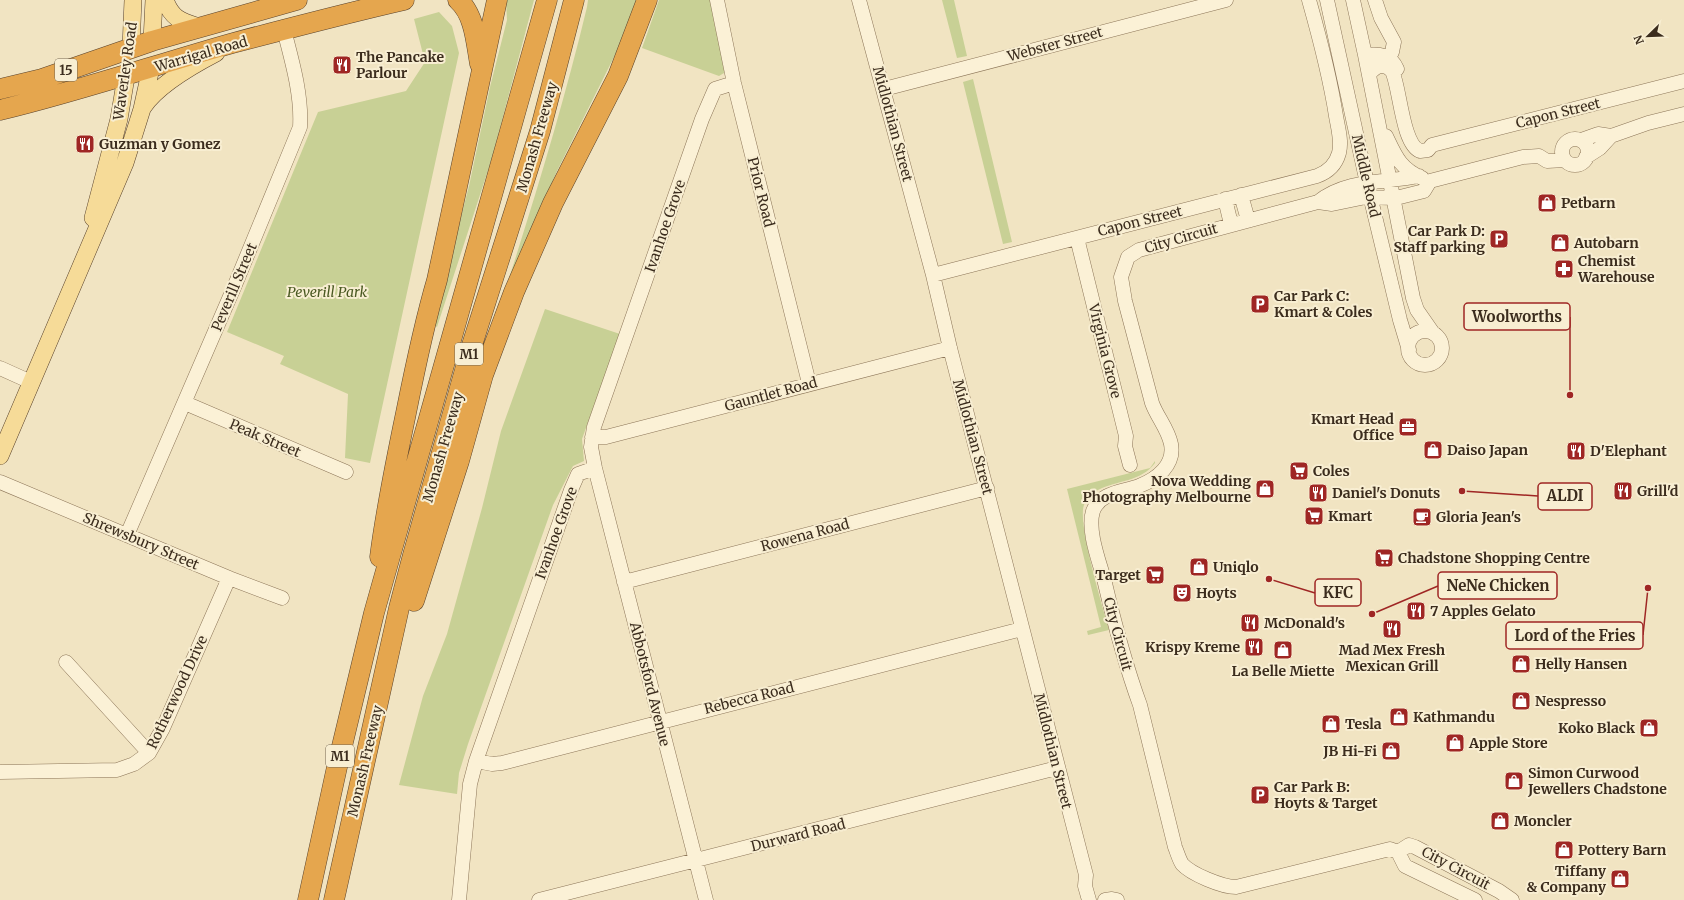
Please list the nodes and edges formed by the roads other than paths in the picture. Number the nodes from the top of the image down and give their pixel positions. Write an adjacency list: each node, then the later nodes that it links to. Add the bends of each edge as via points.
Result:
1 (134, 0): 22 (main road, Waverley Road)
2 (154, 0): 20 (main road, Waverley Road)
3 (165, 0): 18 (main road, via 176,18)
4 (297, 0): 18 (highway, Warrigal Road / 15)
5 (404, 0): 19 (highway, Warrigal Road / 15)
6 (458, 0): 26 (highway, via 473,26)
7 (497, 0): 26 (highway)
8 (547, 0): 75 (highway, Monash Freeway / M1)
9 (574, 0): 78 (highway, Monash Freeway / M1, via 540,131 448,428 399,608)
10 (647, 0): 78 (highway, via 618,76 553,202 493,346 406,628)
11 (717, 0): 30 (street, Prior Road)
12 (859, 0): 32 (street, Midlothian Street)
13 (1226, 0): 32 (street, Webster Street)
14 (1309, 0): 40 (street, Middle Road, via 1331,88 1340,139)
15 (1327, 0): 46 (street, Middle Road)
16 (1353, 0): 23 (street, Middle Road)
17 (1375, 0): 24 (street, via 1387,31)
18 (199, 27): 20 (highway, Warrigal Road / 15)
19 (284, 30): 21 (highway, Warrigal Road / 15); 63 (street, Peverill Street, via 292,61 300,110 300,127)
20 (152, 41): 22 (highway, Warrigal Road / 15); 25 (highway, Waverley Road)
21 (234, 43): 25 (highway, Warrigal Road / 15); 33 (main road, via 187,70 153,95)
22 (131, 48): 28 (highway, Waverley Road); 31 (highway, Warrigal Road / 15, via 42,78)
23 (1365, 55): 24 (street); 27 (street, Middle Road)
24 (1386, 60): 27 (street); 29 (street, Capon Street, via 1397,71 1416,138 1421,143 1432,146)
25 (151, 68): 28 (highway, Warrigal Road / 15); 33 (main road, Waverley Road)
26 (482, 72): 75 (highway, via 399,445 383,531)
27 (1369, 74): 36 (street, Middle Road)
28 (126, 76): 34 (highway, Warrigal Road / 15); 55 (main road, Waverley Road, via 119,119)
29 (1684, 81)
30 (734, 83): 62 (street, Prior Road); 64 (street, Ivanhoe Grove, via 715,89 702,119)
31 (0, 89)
32 (884, 90): 56 (street, Midlothian Street)
33 (142, 109): 55 (main road, Waverley Road, via 125,163)
34 (0, 110)
35 (1684, 114): 37 (street)
36 (1378, 120): 44 (street, via 1401,163 1407,170); 45 (street, Middle Road)
37 (1611, 136): 38 (street, via 1598,134); 42 (street, via 1600,148)
38 (1580, 140): 39 (street, via 1569,140); 42 (street, via 1587,148)
39 (1564, 145): 41 (street, via 1546,149); 43 (street, via 1562,151)
40 (1339, 153): 47 (street, Capon Street, via 1330,168 1321,174)
41 (1539, 156): 43 (street, via 1547,161); 44 (street)
42 (1586, 157): 43 (street, via 1575,165)
43 (1565, 160)
44 (1424, 178): 45 (street, City Circuit); 49 (street, City Circuit, via 1424,191)
45 (1389, 181): 46 (street, City Circuit); 49 (street, Middle Road)
46 (1367, 183): 48 (street, Middle Road); 51 (street, City Circuit, via 1328,194)
47 (1241, 195): 50 (street, Capon Street); 52 (street)
48 (1371, 197): 49 (street, City Circuit); 51 (street, City Circuit, via 1332,204); 59 (street, Middle Road)
49 (1393, 198): 57 (street, Middle Road, via 1414,304)
50 (1225, 199): 53 (street); 54 (street, Capon Street)
51 (1318, 202): 52 (street, City Circuit)
52 (1248, 220): 53 (street, City Circuit)
53 (1231, 224): 84 (street, City Circuit, via 1139,250 1128,257 1122,272 1125,301 1149,395 1156,415 1167,432 1172,451 1168,464 1160,473 1147,482 1103,498 1094,509 1091,518 1118,637 1140,705 1175,847 1186,868 1216,883 1236,887 1381,850 1390,849)
54 (1077, 238): 56 (street, Capon Street); 66 (street, Virginia Grove, via 1126,436 1125,446)
55 (86, 258): 61 (main road, Waverley Road)
56 (932, 275): 58 (street, Midlothian Street)
57 (1433, 333): 59 (street, via 1416,334 1411,340); 59 (street, via 1442,346 1440,357 1435,362 1420,364 1412,358)
58 (950, 348): 62 (street, Gauntlet Road); 70 (street, Midlothian Street)
59 (1409, 350)
60 (0, 368): 61 (street)
61 (31, 382): 65 (main road, Waverley Road)
62 (809, 384): 64 (street, Gauntlet Road, via 606,437)
63 (185, 403): 68 (street, Peak Street); 71 (street, Peverill Street)
64 (592, 437): 67 (street, Ivanhoe Grove)
65 (0, 456)
66 (1130, 465)
67 (595, 468): 73 (street, Abbotsford Avenue); 81 (street, Ivanhoe Grove, via 578,474 571,490)
68 (346, 472)
69 (0, 482): 71 (street, Shrewsbury Street)
70 (987, 488): 73 (street, Rowena Road); 76 (street, Midlothian Street)
71 (127, 536): 72 (street, Shrewsbury Street)
72 (229, 578): 74 (street, Shrewsbury Street); 80 (street, Rotherwood Drive, via 163,728)
73 (624, 582): 79 (street, Abbotsford Avenue)
74 (282, 598)
75 (374, 613): 87 (highway, Monash Freeway / M1)
76 (1022, 629): 79 (street, Rebecca Road); 82 (street, Midlothian Street)
77 (66, 662): 80 (street)
78 (376, 710): 88 (highway, Monash Freeway / M1)
79 (660, 721): 81 (street, Rebecca Road, via 502,763); 85 (street, Abbotsford Avenue)
80 (149, 753): 83 (street, Rotherwood Drive, via 134,764 118,770)
81 (476, 761): 89 (street, Ivanhoe Grove, via 470,784)
82 (1057, 768): 85 (street, Durward Road); 86 (street, Midlothian Street)
83 (0, 772)
84 (1398, 852): 96 (street, City Circuit, via 1405,866); 97 (street, City Circuit, via 1409,845 1415,847)
85 (696, 861): 90 (street, Durward Road); 91 (street, Abbotsford Avenue)
86 (1086, 875): 92 (street, Midlothian Street, via 1085,886); 93 (street, Midlothian Street)
87 (308, 900)
88 (334, 900)
89 (459, 900)
90 (539, 900)
91 (706, 900)
92 (1089, 900)
93 (1096, 900)
94 (1106, 900): 95 (street)
95 (1117, 900)
96 (1475, 900)
97 (1512, 900)

